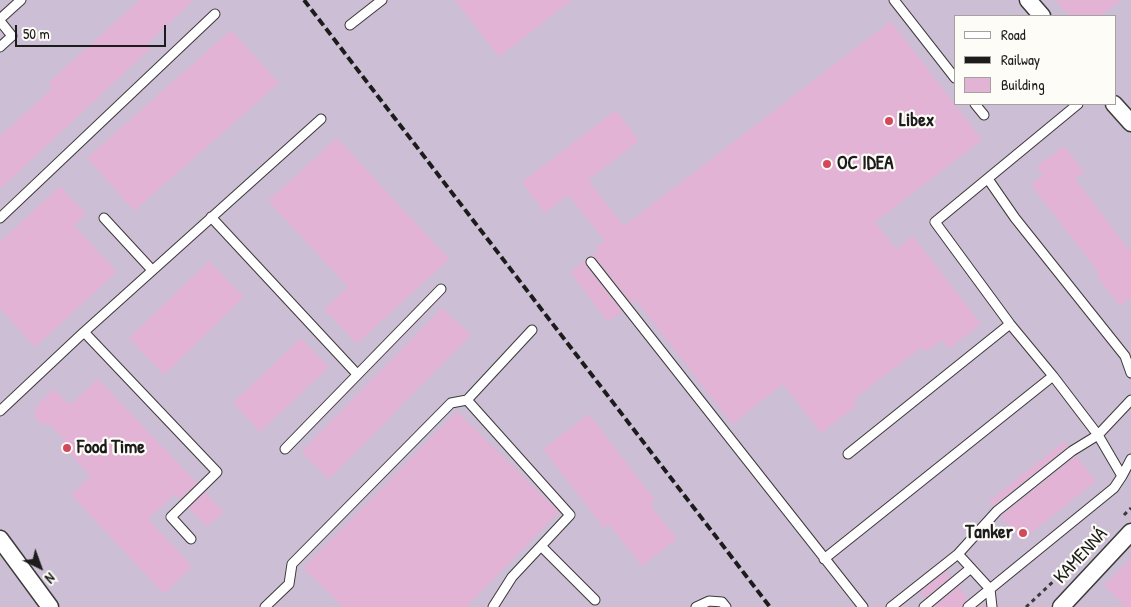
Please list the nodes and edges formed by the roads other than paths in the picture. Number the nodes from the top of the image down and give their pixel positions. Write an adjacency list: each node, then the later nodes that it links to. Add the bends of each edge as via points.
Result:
1 (21, 0): 7 (lane)
2 (382, 0): 8 (lane)
3 (894, 0): 10 (lane)
4 (1028, 0): 6 (street)
5 (215, 14): 19 (lane)
6 (1039, 15)
7 (0, 20): 9 (lane, via 12,36)
8 (350, 25)
9 (0, 47)
10 (954, 77)
11 (976, 105): 14 (lane)
12 (1077, 105): 17 (lane)
13 (1115, 105): 16 (street)
14 (984, 115)
15 (320, 119): 18 (lane)
16 (1131, 123)
17 (988, 179): 24 (lane, via 935,222); 27 (lane, via 1015,218 1126,356)
18 (211, 217): 22 (lane); 28 (lane)
19 (0, 218)
20 (104, 218): 22 (lane)
21 (591, 262): 43 (lane)
22 (152, 270): 26 (lane)
23 (440, 289): 28 (lane)
24 (1010, 324): 29 (lane); 35 (lane)
25 (532, 330): 30 (lane)
26 (84, 332): 32 (lane); 40 (lane, via 217,472 171,517)
27 (1131, 372)
28 (357, 374): 34 (lane)
29 (1053, 376): 33 (lane); 43 (lane)
30 (468, 400): 41 (lane, via 570,516); 48 (lane, via 452,402 292,564 288,584)
31 (1131, 400): 33 (lane)
32 (0, 411)
33 (1098, 435): 37 (lane); 42 (lane, via 1072,451 997,511)
34 (285, 448)
35 (848, 454)
36 (1131, 459): 37 (lane)
37 (1122, 476): 45 (lane, via 1114,488)
38 (1131, 532): 57 (street, KAMENNÁ)
39 (0, 539): 47 (street)
40 (190, 539)
41 (541, 546): 46 (lane); 49 (lane, via 512,577)
42 (958, 554): 44 (lane); 53 (lane)
43 (824, 559): 52 (lane)
44 (971, 568): 45 (lane); 54 (lane)
45 (990, 589): 55 (lane); 56 (lane)
46 (594, 600)
47 (50, 607)
48 (265, 607)
49 (493, 607)
50 (696, 607): 51 (lane, via 709,600 722,602)
51 (726, 607)
52 (863, 607)
53 (891, 607)
54 (924, 607)
55 (968, 607)
56 (992, 607)
57 (1061, 607)

